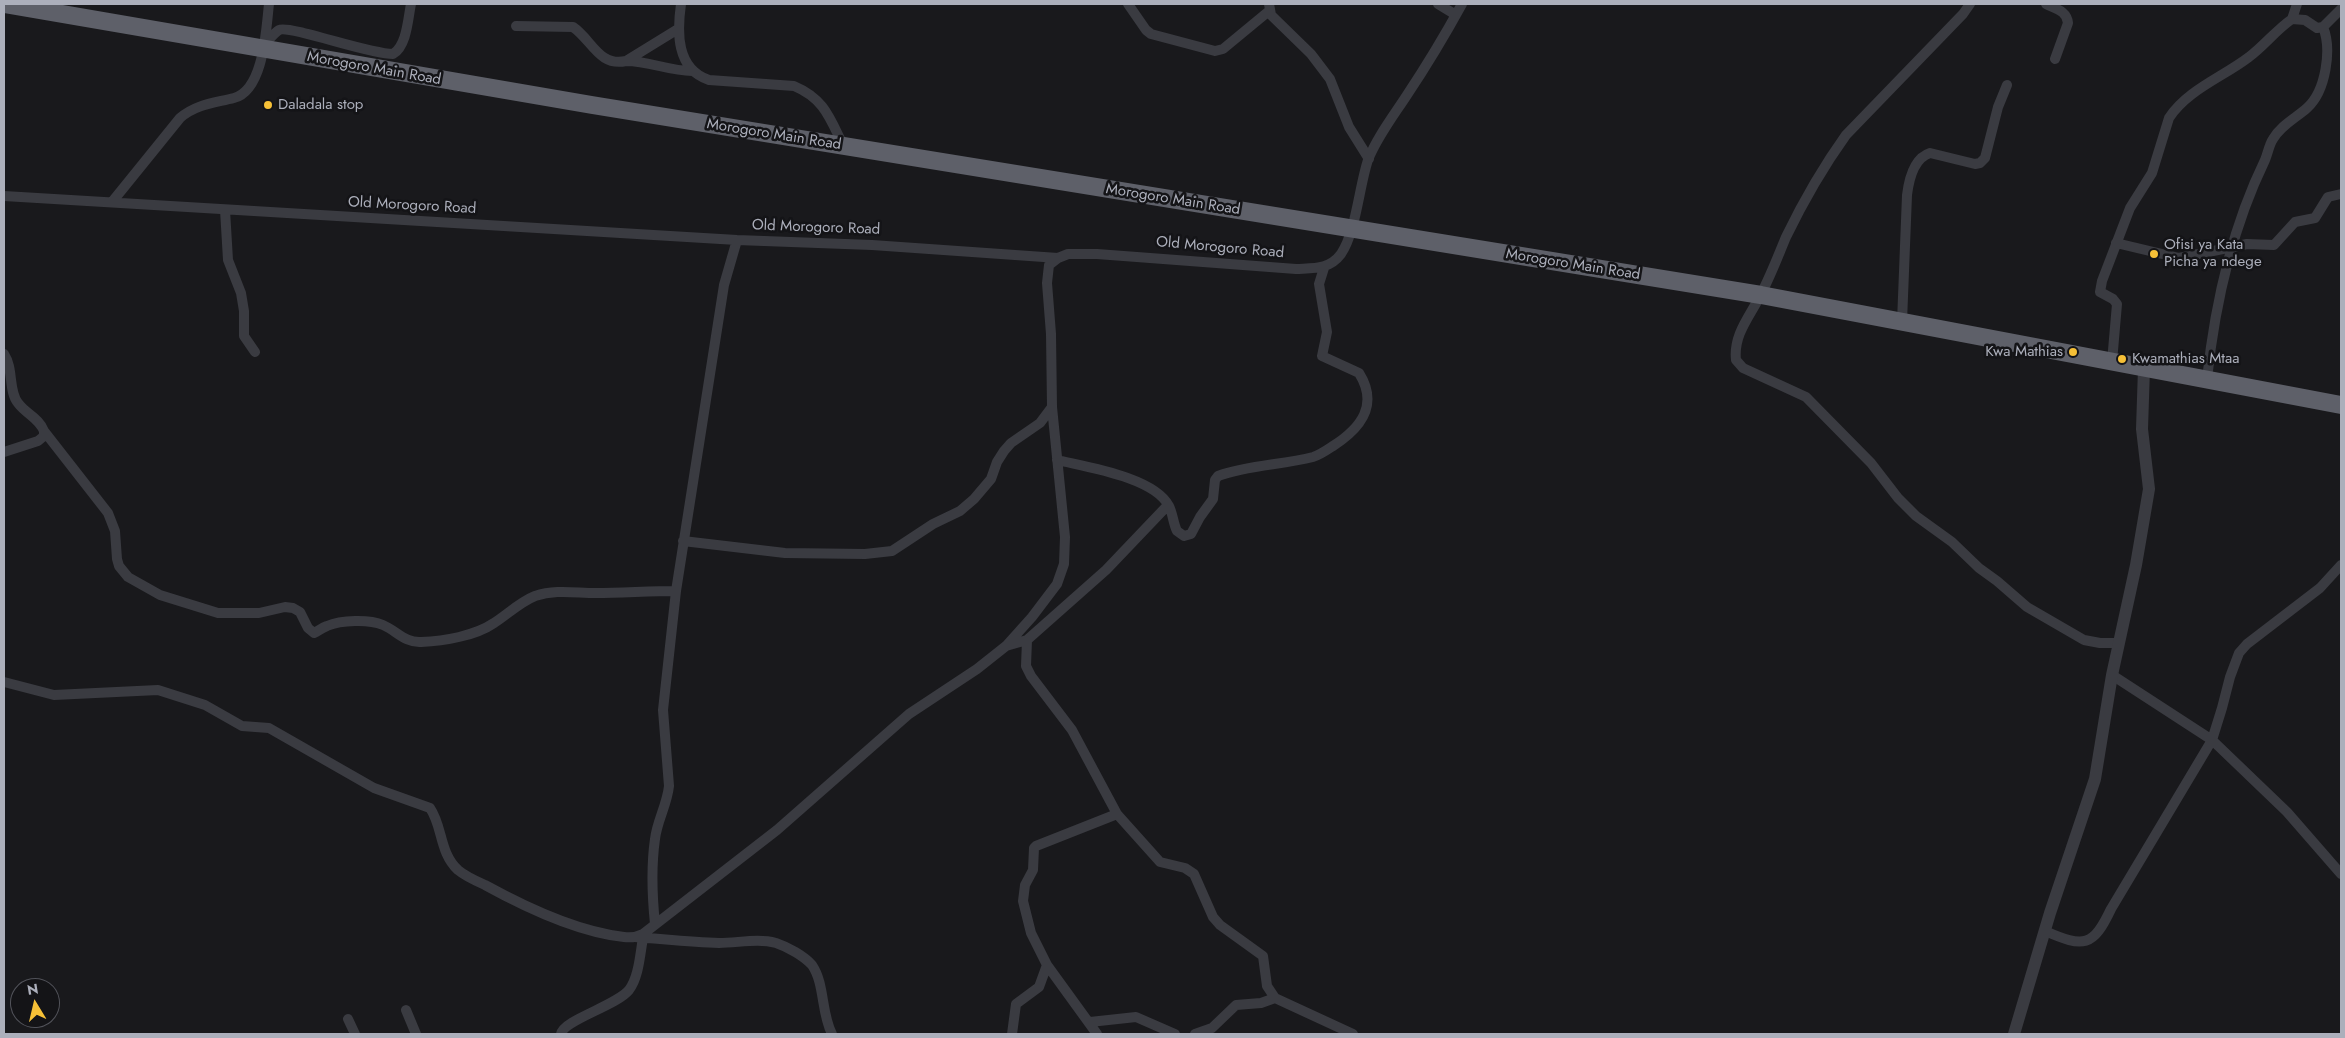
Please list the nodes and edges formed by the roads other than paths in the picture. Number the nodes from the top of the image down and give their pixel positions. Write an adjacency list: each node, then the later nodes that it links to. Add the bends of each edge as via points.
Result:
1 (4, 4): 18 (highway, Morogoro Main Road)
2 (269, 4): 18 (street)
3 (411, 4): 18 (street, via 402,43 393,54 347,46 294,30 278,31)
4 (681, 4): 17 (street)
5 (1128, 4): 11 (street, via 1151,34 1215,51 1223,48)
6 (1438, 4): 13 (street)
7 (1462, 4): 13 (street)
8 (1970, 4): 35 (street, via 1846,135 1807,197)
9 (2046, 4): 19 (street, via 2068,17)
10 (2298, 4): 14 (street)
11 (1269, 7): 24 (street, via 1330,79 1349,127)
12 (2341, 10): 16 (street)
13 (1456, 15): 24 (street)
14 (2292, 19): 16 (street, via 2305,20 2314,28); 31 (street, via 2248,58 2209,82 2173,111 2152,173 2130,208)
15 (516, 26): 20 (street, via 568,26 578,31 604,58)
16 (2322, 26): 32 (street, via 2326,53 2322,84 2314,101 2273,139)
17 (678, 29): 20 (street); 21 (street, via 682,51)
18 (264, 47): 23 (highway, Morogoro Main Road); 27 (street, via 250,88 244,95 189,111)
19 (2055, 59)
20 (626, 61): 21 (street)
21 (692, 71): 23 (street, via 709,80 794,86 807,91 819,100)
22 (2008, 85): 36 (street, via 1998,106 1985,158 1975,164 1930,152 1917,163 1910,177 1906,195)
23 (844, 147): 29 (highway, Morogoro Main Road)
24 (1369, 159): 29 (street)
25 (2341, 194): 32 (street, via 2328,197 2315,218 2295,222 2274,245)
26 (4, 196): 27 (street, Old Morogoro Road)
27 (112, 202): 28 (street, Old Morogoro Road)
28 (225, 210): 30 (street, Old Morogoro Road); 37 (street, via 228,260 241,293 244,336)
29 (1351, 229): 34 (street, via 1341,254); 35 (highway, Morogoro Main Road)
30 (736, 240): 33 (street, Old Morogoro Road, via 872,245); 49 (street, via 724,285)
31 (2116, 243): 32 (street, via 2179,258); 39 (street, via 2100,290 2113,298 2116,304)
32 (2230, 247): 41 (street, via 2212,324)
33 (1058, 258): 34 (street, Old Morogoro Road, via 1068,254 1096,254 1296,269); 44 (street, via 1050,265 1047,283)
34 (1324, 268): 48 (street, via 1320,284 1327,332 1322,356 1359,373 1367,393 1364,417 1347,437 1320,454 1218,476 1213,499 1188,536 1177,531)
35 (1761, 295): 36 (highway, Morogoro Main Road); 53 (street, via 1744,322 1736,346 1736,360 1743,368 1806,397 1912,511 2027,607 2084,640)
36 (1902, 322): 39 (highway, Morogoro Main Road)
37 (255, 352)
38 (4, 354): 42 (street, via 10,366)
39 (2112, 362): 40 (highway, Morogoro Main Road)
40 (2144, 368): 41 (highway, Morogoro Main Road); 53 (street, via 2142,429 2149,489)
41 (2207, 379): 43 (highway, Morogoro Main Road)
42 (8, 383): 45 (street, via 17,402)
43 (2341, 405)
44 (1052, 407): 47 (street); 49 (street, via 1040,423 1004,451 991,479 974,499 960,511 892,550 865,554 785,553)
45 (44, 431): 46 (street, via 44,436 38,441); 51 (street, via 108,513 119,566 128,577 160,595 206,611 259,613 289,607 300,612 314,633 328,625 366,623 382,625 411,642 424,642 480,630 524,601 546,593)
46 (4, 452)
47 (1057, 460): 48 (street, via 1137,482 1157,493); 54 (street, via 1065,537 1062,572 1045,601)
48 (1168, 505): 52 (street, via 1106,570)
49 (683, 541): 51 (street)
50 (2341, 565): 57 (street, via 2320,588 2239,653)
51 (676, 591): 60 (street, via 663,710 669,786 655,837)
52 (1027, 640): 54 (street); 58 (street, via 1026,666 1031,676 1072,730)
53 (2119, 643): 55 (street)
54 (1006, 646): 60 (street, via 909,714 778,830)
55 (2112, 675): 57 (street); 61 (street, via 2095,779)
56 (4, 682): 62 (street, via 54,694 158,690 205,706 242,726 269,728 374,788 430,808 448,857 459,871 558,919)
57 (2212, 740): 59 (street, via 2286,812); 61 (street, via 2101,931 2092,939 2080,941)
58 (1117, 814): 63 (street, via 1034,848 1033,870 1025,885 1023,901 1031,933); 64 (street, via 1160,862 1185,868 1194,874 1220,925 1263,956 1267,986)
59 (2341, 874)
60 (654, 924): 62 (street)
61 (2045, 931): 77 (street)
62 (639, 938): 70 (street, via 634,982 628,991 595,1012 566,1025); 71 (street, via 776,943 794,951 811,964 818,976 824,1015)
63 (1047, 965): 67 (street); 72 (street, via 1039,987 1016,1004)
64 (1275, 998): 75 (street, via 1236,1005 1212,1028); 76 (street)
65 (406, 1010): 69 (street)
66 (348, 1019): 68 (street)
67 (1090, 1022): 73 (street); 74 (street, via 1136,1017)
68 (355, 1034)
69 (416, 1034)
70 (561, 1034)
71 (832, 1034)
72 (1012, 1034)
73 (1097, 1034)
74 (1175, 1034)
75 (1195, 1034)
76 (1353, 1034)
77 (2014, 1034)

